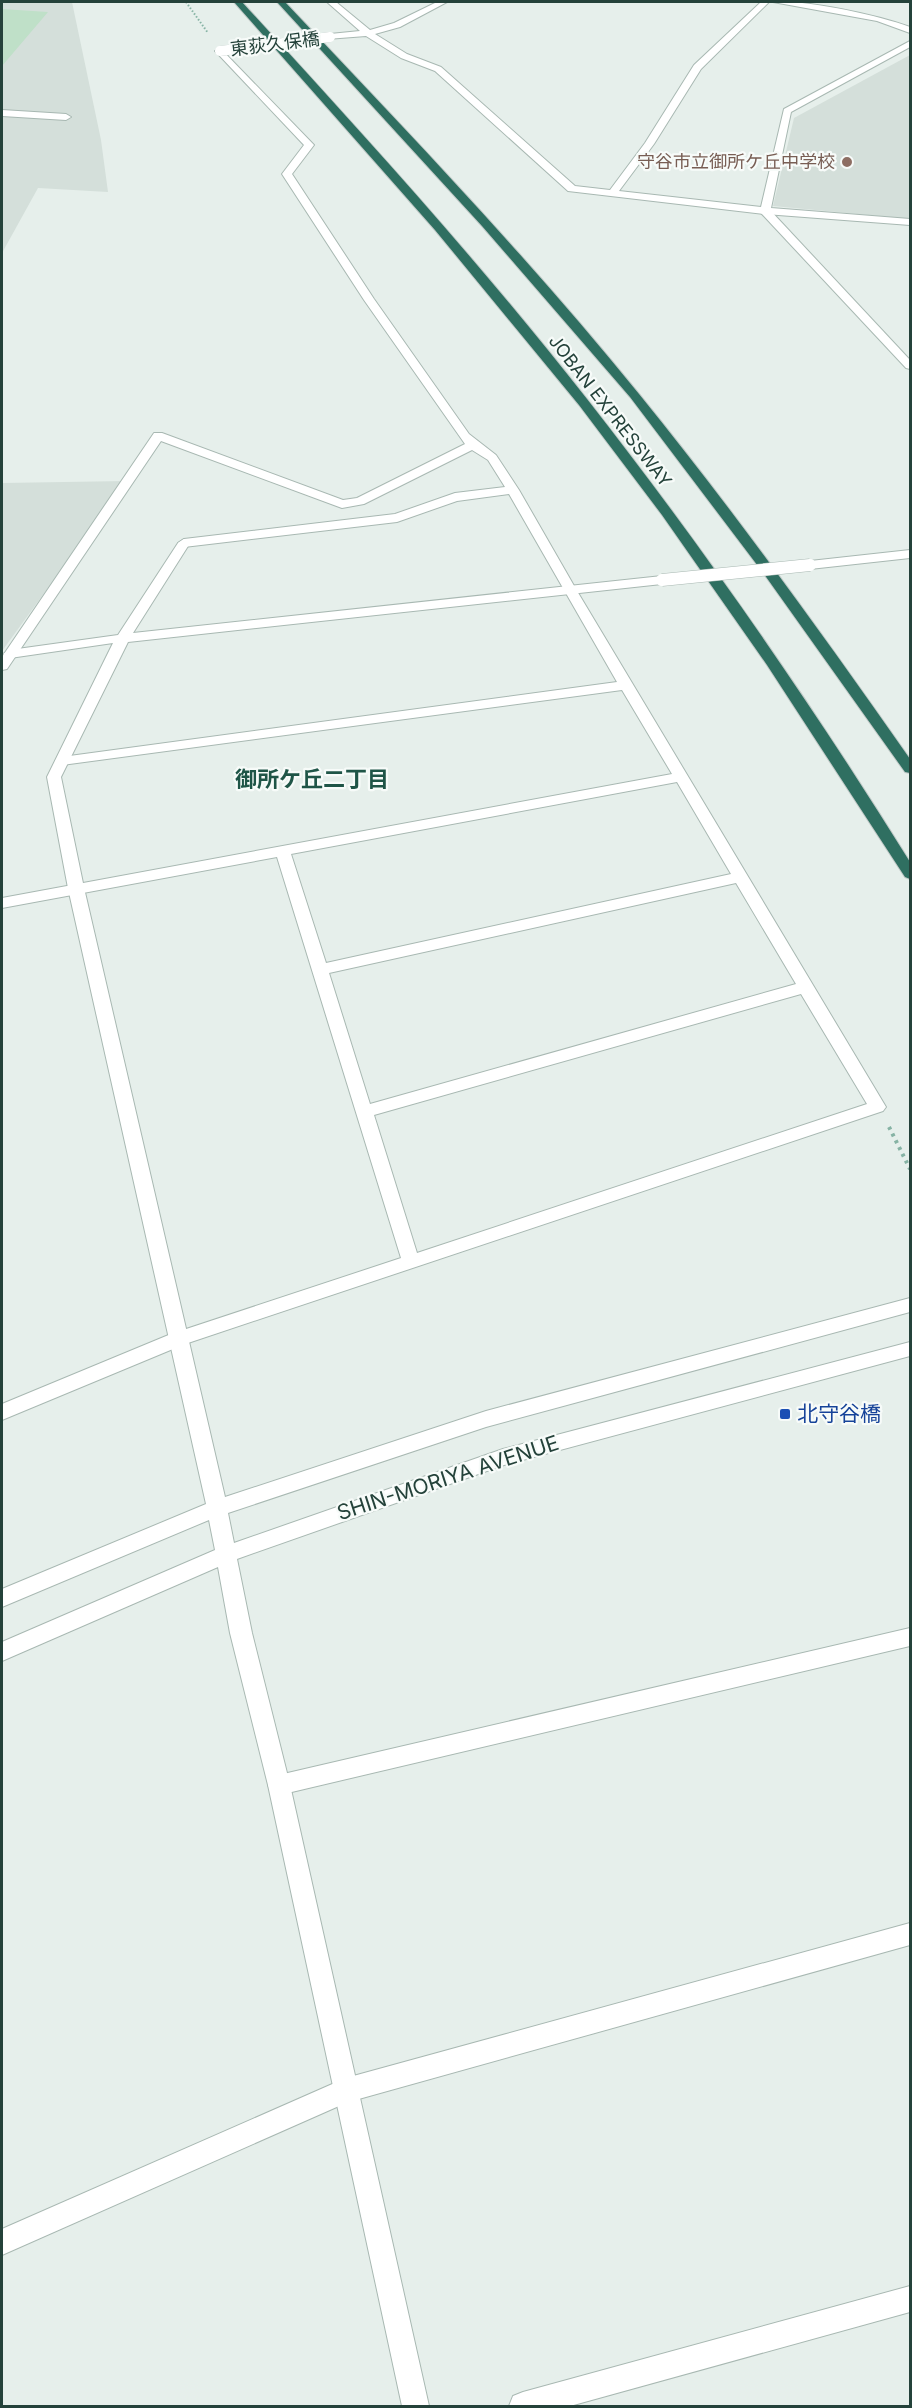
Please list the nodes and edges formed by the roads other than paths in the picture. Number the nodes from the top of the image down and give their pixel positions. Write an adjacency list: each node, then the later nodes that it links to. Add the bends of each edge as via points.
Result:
1 (238, 2): 28 (highway, JOBAN EXPRESSWAY, via 398,180 522,326 629,461 860,792)
2 (281, 2): 25 (highway, JOBAN EXPRESSWAY, via 448,181 680,453 796,606)
3 (331, 2): 8 (street)
4 (443, 2): 8 (street, 東荻久保橋, via 397,25)
5 (765, 2): 12 (street, via 697,67)
6 (777, 2): 7 (street, via 879,19)
7 (910, 30)
8 (368, 33): 12 (street, via 404,56 438,69 572,189); 16 (street, 東荻久保橋, bridge, via 220,51 309,145 287,174 369,300)
9 (910, 44): 13 (street, via 787,111)
10 (2, 112): 11 (street)
11 (66, 117)
12 (613, 193): 13 (street)
13 (765, 211): 14 (street); 15 (street)
14 (910, 222)
15 (910, 366)
16 (473, 445): 17 (street, via 492,458); 21 (street, via 360,501 342,504 158,436)
17 (513, 490): 19 (street); 20 (street, via 455,497 397,518 184,543)
18 (910, 554): 19 (street, bridge)
19 (570, 591): 20 (street); 23 (street)
20 (123, 638): 21 (street); 24 (street)
21 (10, 654): 22 (street)
22 (2, 666)
23 (627, 685): 24 (street); 26 (street)
24 (62, 761): 30 (street, via 54,777)
25 (910, 769)
26 (682, 777): 27 (street); 29 (street)
27 (282, 850): 30 (street); 32 (street)
28 (910, 874)
29 (741, 877): 32 (street); 33 (street)
30 (76, 888): 31 (street); 37 (street)
31 (2, 903)
32 (320, 970): 34 (street)
33 (806, 987): 34 (street); 35 (street, via 877,1107)
34 (364, 1112): 35 (street)
35 (411, 1262): 37 (street)
36 (910, 1305): 40 (street, SHIN-MORIYA AVENUE, via 486,1419)
37 (178, 1339): 39 (street); 40 (street)
38 (910, 1349): 41 (street, SHIN-MORIYA AVENUE, via 503,1457)
39 (2, 1412)
40 (217, 1508): 41 (street); 42 (street, SHIN-MORIYA AVENUE)
41 (226, 1554): 44 (street, SHIN-MORIYA AVENUE); 45 (street)
42 (2, 1598)
43 (910, 1636): 45 (street)
44 (2, 1652)
45 (279, 1785): 47 (street)
46 (910, 1934): 47 (street)
47 (346, 2090): 48 (street); 50 (street)
48 (2, 2242)
49 (910, 2299): 51 (street)
50 (416, 2406)
51 (523, 2406)

